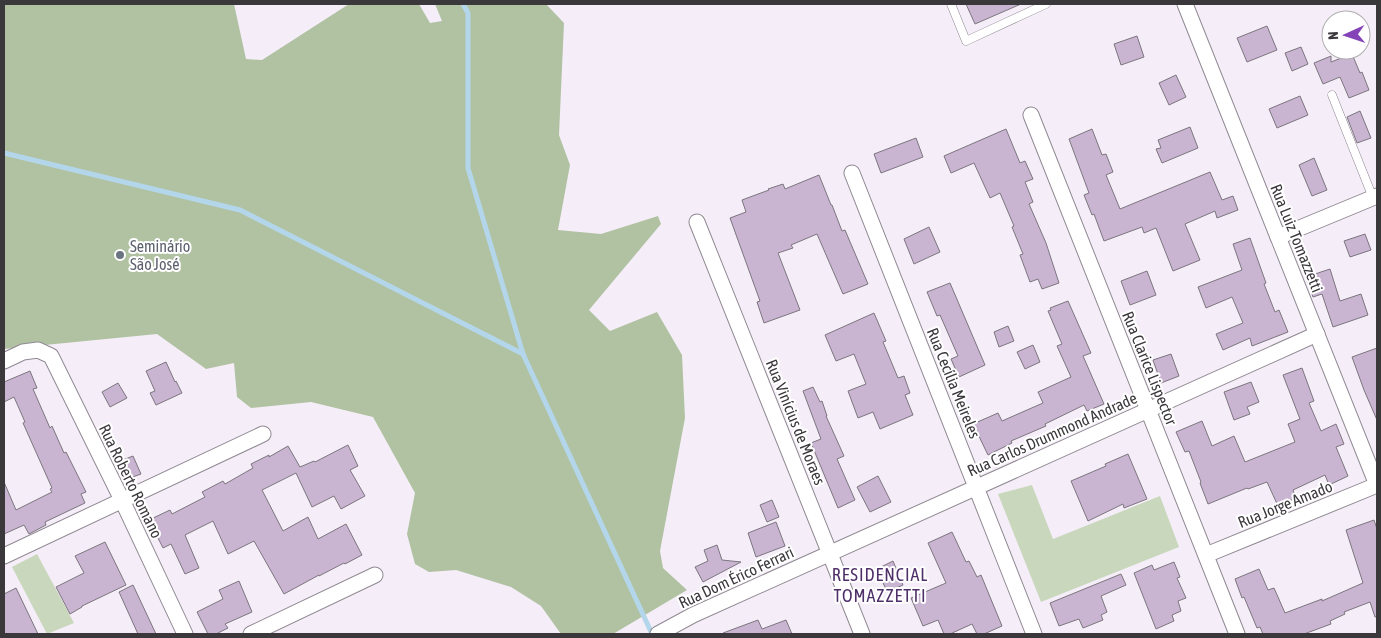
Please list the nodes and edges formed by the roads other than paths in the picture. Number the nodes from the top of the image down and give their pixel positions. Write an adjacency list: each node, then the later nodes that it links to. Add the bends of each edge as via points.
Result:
1 (951, 4): 2 (lane, via 966,41)
2 (1046, 4)
3 (1185, 4): 9 (street, Rua Luiz Tomazzetti)
4 (1332, 95): 7 (lane)
5 (1031, 116): 12 (street, Rua Clarice Lispector)
6 (852, 173): 15 (street, Rua Cecília Meireles)
7 (1375, 197): 9 (street)
8 (697, 222): 17 (street, Rua Vinícius de Moraes)
9 (1278, 237): 10 (street, Rua Luiz Tomazzetti)
10 (1317, 334): 12 (street, Rua Carlos Drummond Andrade); 14 (street, Rua Luiz Tomazzetti)
11 (4, 361): 16 (street, Rua Roberto Romano, via 23,352 38,350 51,356)
12 (1148, 410): 15 (street, Rua Carlos Drummond Andrade); 19 (street, Rua Clarice Lispector)
13 (263, 434): 16 (street)
14 (1377, 485): 19 (street, Rua Jorge Amado)
15 (976, 487): 17 (street, Rua Carlos Drummond Andrade); 25 (street, Rua Cecília Meireles)
16 (122, 500): 18 (street); 21 (street, Rua Roberto Romano)
17 (830, 553): 23 (street, Rua Dom Érico Ferrari); 24 (street, Rua Vinícius de Moraes)
18 (4, 556)
19 (1206, 556): 26 (street, Rua Clarice Lispector)
20 (375, 575): 22 (street)
21 (185, 634)
22 (251, 634)
23 (658, 634)
24 (862, 634)
25 (1034, 634)
26 (1238, 634)

